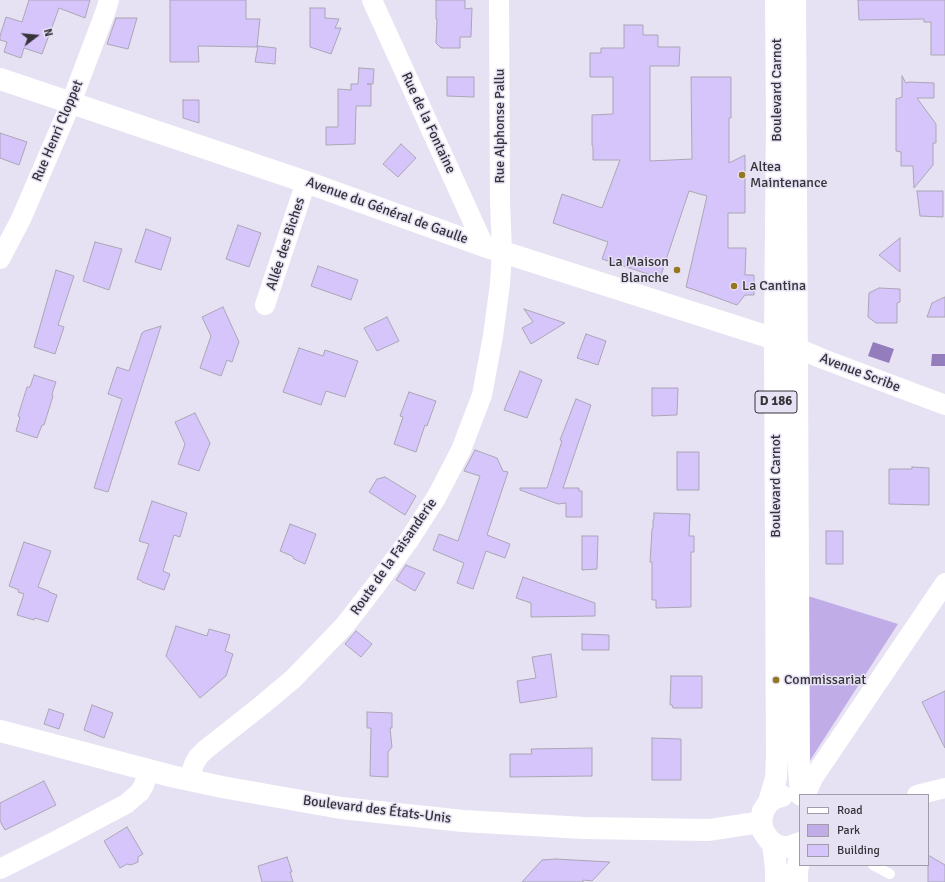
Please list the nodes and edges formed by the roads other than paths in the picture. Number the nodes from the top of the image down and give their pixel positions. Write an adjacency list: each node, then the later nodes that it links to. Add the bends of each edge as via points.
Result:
1 (108, 0): 7 (street, Rue Henri Cloppet)
2 (372, 0): 9 (street, Rue de la Fontaine)
3 (499, 0): 9 (street, Rue Alphonse Pallu, via 500,202)
4 (776, 0): 12 (main road, Boulevard Carnot / D 186)
5 (795, 0): 13 (main road, Boulevard Carnot / D 186)
6 (0, 79): 7 (main road, Avenue du Général de Gaulle)
7 (71, 103): 8 (main road, Avenue du Général de Gaulle); 10 (street, Rue Henri Cloppet, via 21,219)
8 (306, 182): 9 (main road, Avenue du Général de Gaulle); 11 (street, Allée des Biches)
9 (493, 249): 12 (main road, Avenue du Général de Gaulle); 18 (street, Route de la Faisanderie, via 500,284 482,395 461,450 436,498 409,540 345,625 294,679 205,750 194,764)
10 (0, 259)
11 (265, 305)
12 (775, 339): 13 (street, Avenue Scribe); 24 (main road, Boulevard Carnot / D 186, via 776,778)
13 (796, 348): 14 (street, Avenue Scribe); 20 (main road, Boulevard Carnot / D 186)
14 (945, 405)
15 (945, 583): 21 (street, via 813,778)
16 (0, 732): 17 (main road, Boulevard des États-Unis)
17 (149, 770): 18 (main road, Boulevard des États-Unis); 30 (street, via 140,792 126,804)
18 (189, 780): 25 (main road, Boulevard des États-Unis, via 341,808 463,821 584,828 709,830)
19 (945, 788): 22 (street)
20 (801, 794)
21 (806, 794)
22 (921, 794)
23 (799, 800): 24 (main road, via 784,796)
24 (769, 802): 25 (main road, Boulevard Carnot)
25 (760, 822): 26 (main road, via 764,834)
26 (773, 843): 27 (main road, via 786,847); 32 (main road)
27 (799, 843)
28 (799, 860): 33 (main road)
29 (875, 866): 31 (lane)
30 (0, 869)
31 (890, 874)
32 (776, 882)
33 (797, 882)

